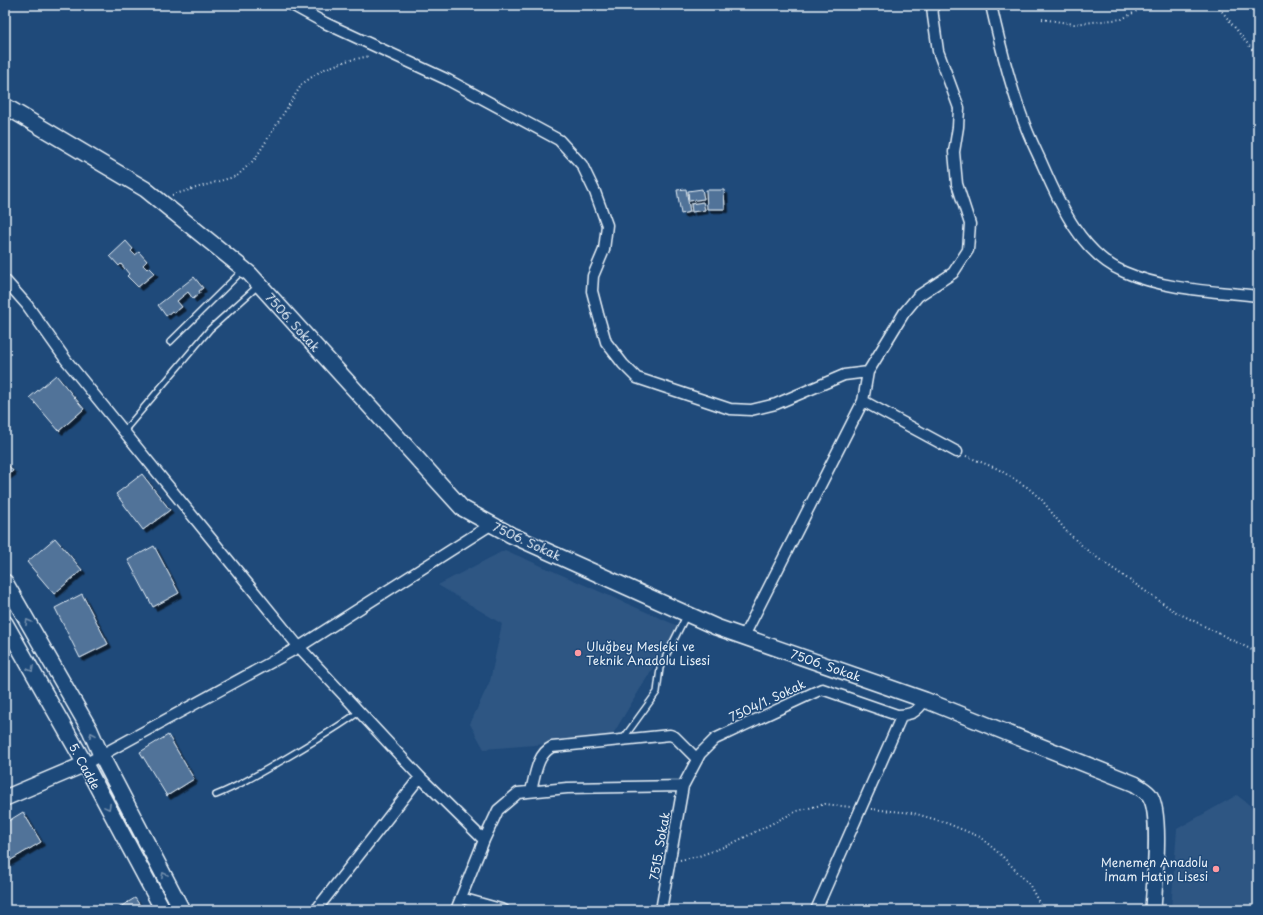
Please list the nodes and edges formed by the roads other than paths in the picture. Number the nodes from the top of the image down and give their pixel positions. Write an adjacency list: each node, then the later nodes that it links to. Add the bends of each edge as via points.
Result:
1 (292, 5): 10 (street, via 325,24 448,80 559,140 582,165 607,225 604,250 593,276 592,291 606,342 637,378 730,409 751,410 776,404 844,375)
2 (932, 5): 10 (street, via 938,51 959,108 954,152 957,184 970,224 968,250 953,274 918,296 904,313)
3 (991, 5): 8 (street, via 1003,56 1025,125 1058,200 1086,242 1106,262 1123,272 1148,281)
4 (5, 106): 5 (street, 7506. Sokak, via 145,189)
5 (244, 269): 7 (street, 7506. Sokak); 9 (lane)
6 (5, 280): 12 (street)
7 (259, 284): 12 (lane, via 210,329); 14 (street, 7506. Sokak, via 462,508)
8 (1258, 296)
9 (170, 342)
10 (868, 372): 11 (street)
11 (863, 401): 13 (street); 18 (street)
12 (124, 431): 19 (street)
13 (957, 452)
14 (492, 524): 16 (street, 7506. Sokak, via 511,535); 19 (street)
15 (5, 582): 24 (street, one-way to 15, via 90,730)
16 (688, 614): 18 (street, 7506. Sokak); 23 (lane, via 660,668 657,692)
17 (5, 623): 26 (street, 5. Cadde, one-way to 26)
18 (744, 636): 20 (street, 7506. Sokak)
19 (300, 647): 21 (street); 24 (street)
20 (925, 700): 22 (street, via 919,710); 41 (street, 7506. Sokak, via 1135,784 1150,795 1155,806 1157,824)
21 (359, 712): 27 (street); 30 (lane, via 272,766)
22 (902, 715): 25 (street, 7504/1. Sokak, via 822,689 715,739); 40 (street)
23 (623, 740): 25 (street, via 670,735); 29 (street, via 548,749 539,762)
24 (101, 755): 26 (street); 35 (street, one-way to 24)
25 (697, 759): 28 (street, 7504/1. Sokak)
26 (85, 764): 31 (street); 34 (street, 5. Cadde, one-way to 34)
27 (420, 777): 32 (street); 36 (street)
28 (683, 786): 29 (street); 39 (street, 7515. Sokak)
29 (531, 791): 32 (street, via 518,793 498,810)
30 (216, 795)
31 (5, 798)
32 (484, 840): 33 (street)
33 (461, 898): 37 (street); 38 (street)
34 (163, 910)
35 (182, 910)
36 (316, 910)
37 (456, 910)
38 (504, 910)
39 (661, 910)
40 (816, 910)
41 (1153, 910)

